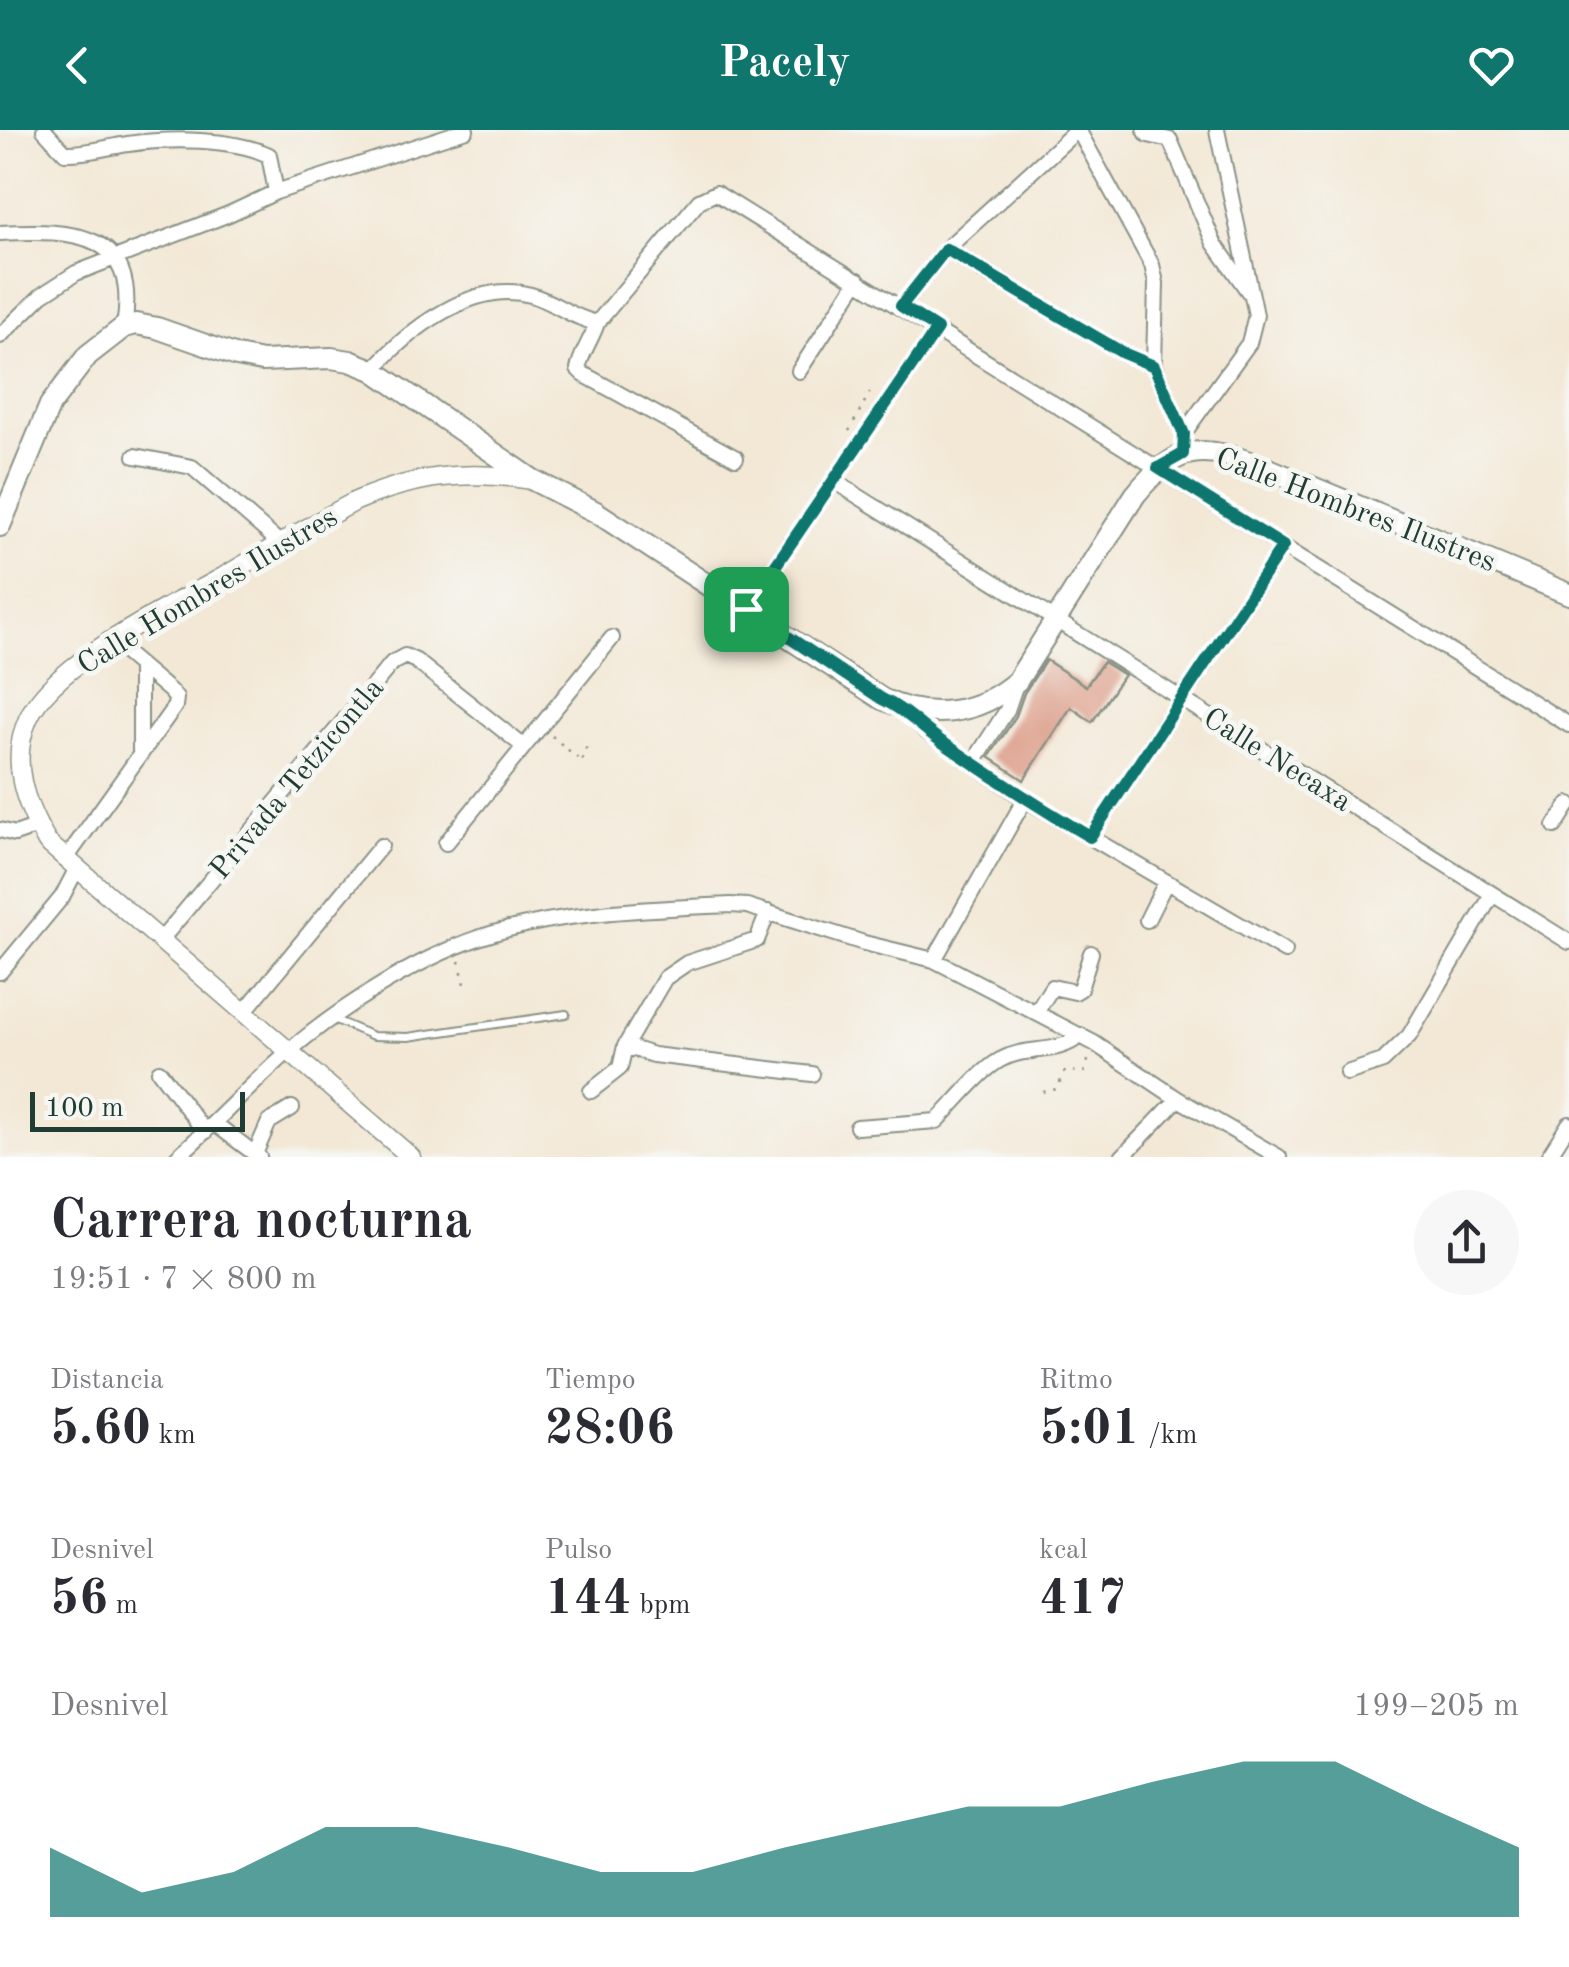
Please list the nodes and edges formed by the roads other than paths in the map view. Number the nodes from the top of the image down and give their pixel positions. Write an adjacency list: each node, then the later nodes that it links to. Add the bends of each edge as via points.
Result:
1 (44, 130): 5 (street, via 65,153 133,144 253,148 270,155)
2 (466, 130): 5 (street)
3 (1145, 130): 10 (street, via 1170,140 1214,242)
4 (1217, 130): 10 (street)
5 (276, 192): 8 (street)
6 (0, 232): 8 (street, via 92,240)
7 (946, 249): 11 (street); 16 (street); 16 (street, via 1075,132 1152,265)
8 (118, 258): 13 (street, via 127,285); 15 (street, via 42,295)
9 (858, 280): 11 (street); 12 (street, via 727,197 708,194); 18 (street)
10 (1251, 296): 19 (street, via 1256,315 1249,343)
11 (901, 306): 14 (street)
12 (597, 323): 17 (street, via 530,295 489,296 432,317); 21 (street, via 580,362 582,374)
13 (124, 327): 17 (main road, via 157,328 262,361 331,358); 25 (main road, via 88,355 50,405)
14 (937, 329): 22 (street); 24 (street)
15 (0, 336)
16 (1154, 366): 19 (street)
17 (374, 370): 23 (main road, Calle Hombres Ilustres)
18 (800, 370)
19 (1184, 444): 22 (main road, Calle Hombres Ilustres); 28 (main road, Calle Hombres Ilustres, via 1264,467)
20 (135, 456): 26 (street, via 192,467)
21 (736, 458)
22 (1158, 468): 27 (street); 30 (main road, Calle Hombres Ilustres)
23 (533, 480): 26 (street, Calle Hombres Ilustres, via 487,473 406,482 356,501); 29 (main road, Calle Hombres Ilustres, via 596,512)
24 (834, 481): 29 (street); 30 (street, Calle Necaxa)
25 (0, 526)
26 (281, 544): 32 (street, Calle Hombres Ilustres)
27 (1283, 546): 35 (street); 37 (street)
28 (1569, 594)
29 (746, 609): 36 (main road, Calle Hombres Ilustres)
30 (1056, 618): 34 (main road, Calle Hombres Ilustres); 35 (street, Calle Necaxa)
31 (612, 638): 38 (street)
32 (111, 641): 33 (street); 43 (street, Calle Hombres Ilustres, via 54,684 28,716 20,778)
33 (140, 667): 39 (street); 39 (street, via 176,698)
34 (1017, 681): 36 (main road, Calle Hombres Ilustres, via 962,710); 40 (street, Calle Hombres Ilustres)
35 (1183, 700): 46 (street); 51 (street, Calle Necaxa)
36 (902, 708): 40 (street)
37 (1569, 725)
38 (523, 746): 47 (street); 54 (street, Privada Tetzicontla, via 405,656 392,663)
39 (140, 752): 49 (street)
40 (973, 763): 41 (street)
41 (1025, 799): 46 (street); 58 (street)
42 (1569, 804): 44 (street)
43 (38, 826): 45 (street, via 15,834); 49 (street, Calle Hombres Ilustres)
44 (1555, 826)
45 (0, 830)
46 (1090, 837): 50 (street)
47 (446, 843)
48 (381, 846): 60 (street)
49 (71, 865): 54 (street, Calle Hombres Ilustres); 59 (street, via 62,898)
50 (1166, 882): 53 (street); 56 (street)
51 (1492, 894): 55 (street, Calle Necaxa); 68 (street, via 1409,1036 1383,1061)
52 (768, 912): 58 (street); 63 (street, via 730,905 570,917 493,933 396,978); 65 (street, via 757,940 687,963 666,978)
53 (1147, 920)
54 (160, 941): 60 (street, Calle Hombres Ilustres)
55 (1569, 942)
56 (1285, 951)
57 (1092, 954): 61 (street, via 1080,989 1052,986)
58 (934, 960): 61 (street)
59 (0, 972)
60 (244, 1012): 66 (street, Calle Hombres Ilustres)
61 (1036, 1013): 64 (street)
62 (566, 1014): 63 (lane, via 408,1037 373,1036)
63 (332, 1019): 66 (street)
64 (1088, 1039): 71 (street); 74 (street, via 997,1061 937,1121)
65 (625, 1046): 69 (street, via 669,1058); 70 (street, via 620,1068)
66 (288, 1052): 75 (street); 78 (street, Calle Hombres Ilustres)
67 (159, 1071): 75 (street)
68 (1347, 1073)
69 (812, 1074)
70 (591, 1092)
71 (1178, 1099): 79 (street); 80 (street)
72 (292, 1108): 76 (street, via 269,1122)
73 (1569, 1124): 81 (street)
74 (857, 1127)
75 (210, 1128): 76 (street); 77 (street)
76 (257, 1156)
77 (177, 1157)
78 (411, 1157)
79 (1122, 1157)
80 (1279, 1157)
81 (1548, 1157)

